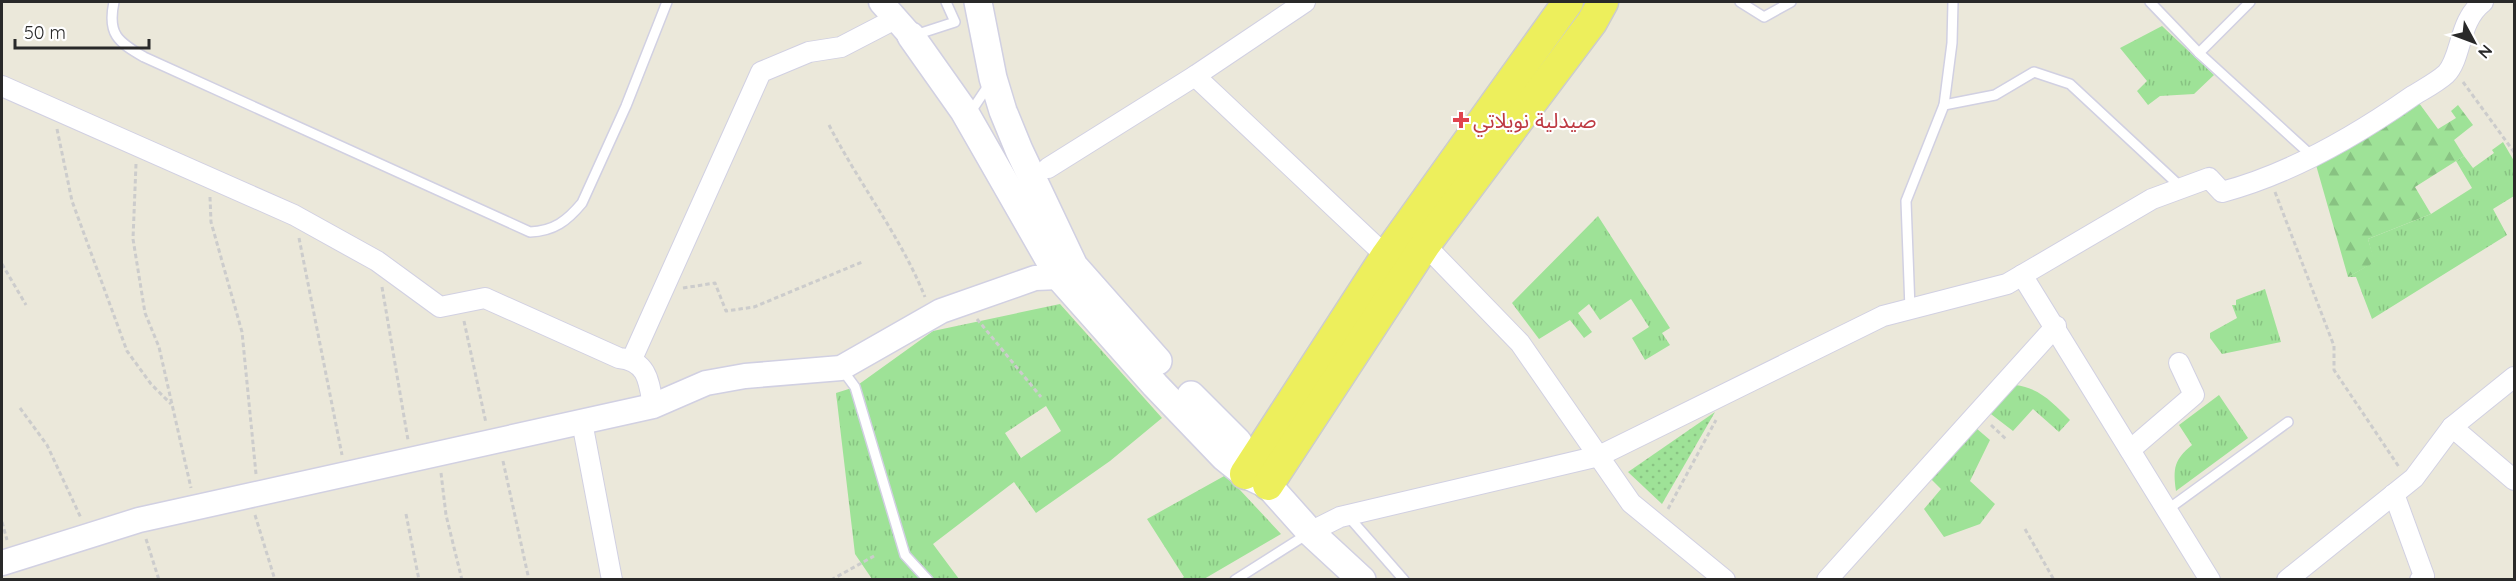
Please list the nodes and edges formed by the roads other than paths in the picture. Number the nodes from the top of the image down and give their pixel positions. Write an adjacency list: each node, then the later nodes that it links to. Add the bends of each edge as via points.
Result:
1 (114, 2): 2 (lane, via 112,27 117,38 144,57 530,232 559,226 582,202)
2 (667, 2)
3 (946, 2): 14 (lane, via 955,22)
4 (1305, 2): 16 (street)
5 (1568, 2): 25 (main road)
6 (1603, 2): 24 (main road)
7 (1740, 2): 8 (lane, via 1764,18)
8 (1791, 2)
9 (1953, 2): 19 (lane)
10 (2150, 2): 15 (lane)
11 (2250, 2): 15 (lane)
12 (2483, 2): 21 (street, via 2472,10 2447,72)
13 (978, 3): 17 (main road)
14 (896, 19): 20 (main road); 30 (street, via 841,47 809,52 761,72)
15 (2199, 53): 21 (lane)
16 (1195, 76): 22 (street); 25 (street)
17 (993, 78): 20 (lane, via 974,106); 26 (main road)
18 (2, 86): 30 (street, via 294,215 377,261 440,307 484,298 619,358)
19 (1944, 105): 23 (lane, via 1995,95 2034,72 2070,84); 28 (lane, via 1906,201)
20 (964, 111): 26 (main road)
21 (2312, 157): 23 (street, via 2269,177 2222,192 2209,178)
22 (1048, 168)
23 (2182, 188): 27 (street, via 2152,199)
24 (1425, 245): 39 (street, via 1520,342); 40 (main road)
25 (1386, 256): 40 (main road)
26 (1069, 274): 32 (street, via 1035,278 933,315); 40 (main road, via 1238,442)
27 (2022, 275): 28 (street, via 2007,284); 29 (street)
28 (1910, 309): 39 (street, via 1883,316)
29 (2056, 326): 38 (street); 53 (street)
30 (632, 359): 34 (street, via 647,372)
31 (2179, 363): 38 (street, via 2194,396)
32 (841, 368): 34 (street, via 706,383); 48 (lane, via 855,387 905,555)
33 (2514, 376): 37 (street)
34 (653, 406): 35 (street)
35 (582, 422): 46 (street, via 139,520); 47 (street)
36 (2288, 422): 43 (lane)
37 (2452, 427): 41 (street); 42 (street)
38 (2130, 450): 43 (street)
39 (1599, 456): 44 (street); 52 (street, via 1631,503)
40 (1256, 480): 45 (main road)
41 (2514, 480)
42 (2402, 488): 55 (street); 56 (street, via 2424,576)
43 (2167, 510): 54 (street)
44 (1348, 516): 45 (street); 51 (lane)
45 (1310, 532): 49 (lane); 50 (main road)
46 (2, 563)
47 (612, 579)
48 (927, 579)
49 (1235, 579)
50 (1362, 579)
51 (1404, 579)
52 (1725, 579)
53 (1827, 579)
54 (2210, 579)
55 (2287, 579)
56 (2420, 579)

